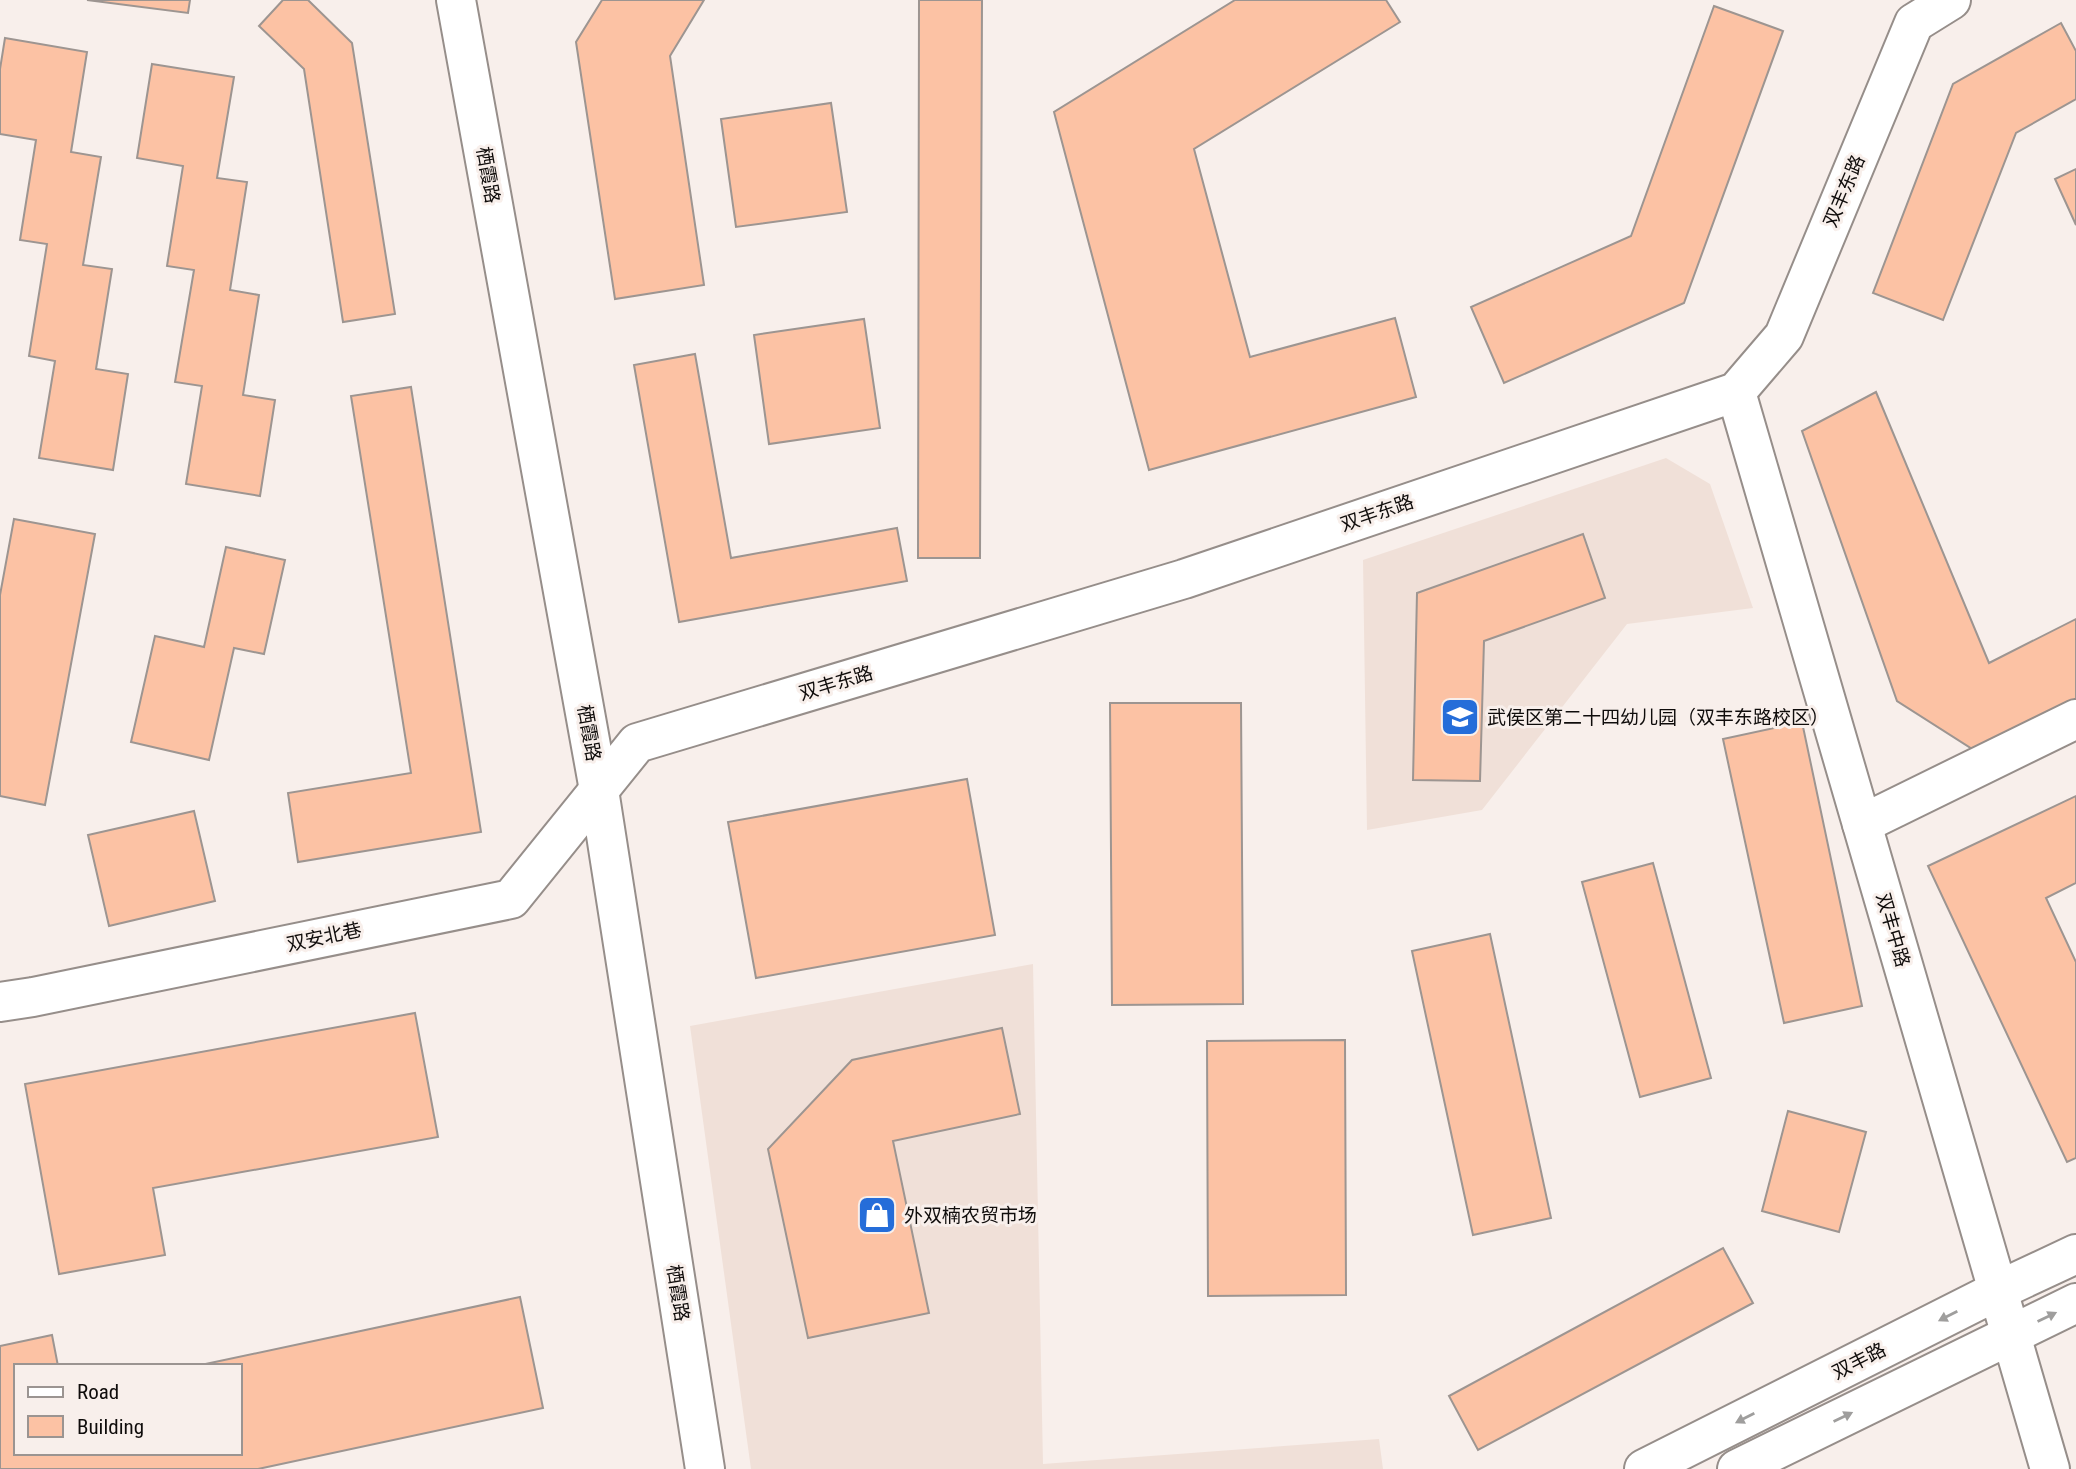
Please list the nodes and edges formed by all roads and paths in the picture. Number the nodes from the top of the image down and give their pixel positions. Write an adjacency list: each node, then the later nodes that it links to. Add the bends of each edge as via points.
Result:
1 (456, 0): 6 (street, 栖霞路)
2 (1951, 0): 3 (street, 双丰东路)
3 (1906, 12): 4 (street, 双丰东路, via 1784,335)
4 (1737, 392): 6 (street, 双丰东路, via 1184,579 638,743); 7 (street, 双丰中路)
5 (2076, 719): 7 (street)
6 (599, 790): 8 (street, 双安北巷, via 511,899); 13 (street, 栖霞路)
7 (1862, 824): 10 (street, 双丰中路)
8 (0, 1002)
9 (2076, 1254): 10 (street, 双丰路)
10 (1997, 1291): 12 (street, 双丰中路); 14 (street, 双丰路, one-way to 14)
11 (2076, 1303): 12 (street, one-way to 11)
12 (2011, 1335): 15 (street, one-way to 12); 16 (street, 双丰中路)
13 (705, 1469)
14 (1644, 1469)
15 (1737, 1469)
16 (2050, 1469)

